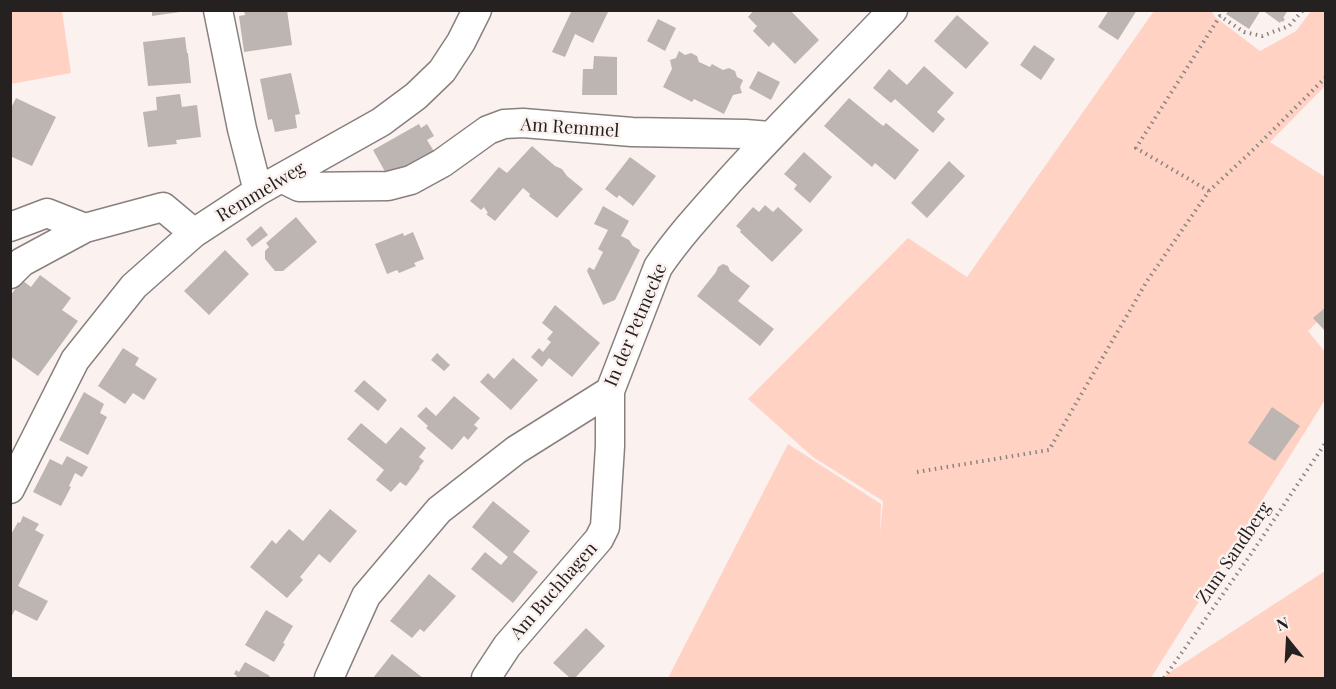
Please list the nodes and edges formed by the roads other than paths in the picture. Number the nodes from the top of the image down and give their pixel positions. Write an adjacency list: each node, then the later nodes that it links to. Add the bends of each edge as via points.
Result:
1 (218, 10): 5 (street, via 242,129)
2 (477, 10): 5 (street, Remmelweg, via 442,70 416,96 381,122)
3 (893, 10): 4 (street, In der Petmecke)
4 (770, 136): 5 (street, Am Remmel, via 504,124 488,130 411,180 388,186); 10 (street, In der Petmecke, via 688,227 658,267)
5 (270, 185): 8 (street, Remmelweg)
6 (10, 227): 7 (street, via 47,213)
7 (85, 228): 8 (street, via 163,207); 9 (street, via 22,262)
8 (194, 233): 11 (street, Remmelweg, via 134,286 75,360)
9 (10, 274)
10 (610, 391): 12 (street, In der Petmecke, via 516,450 439,510 366,596); 13 (street, Am Buchhagen, via 605,527 507,646)
11 (10, 489)
12 (329, 678)
13 (486, 678)

